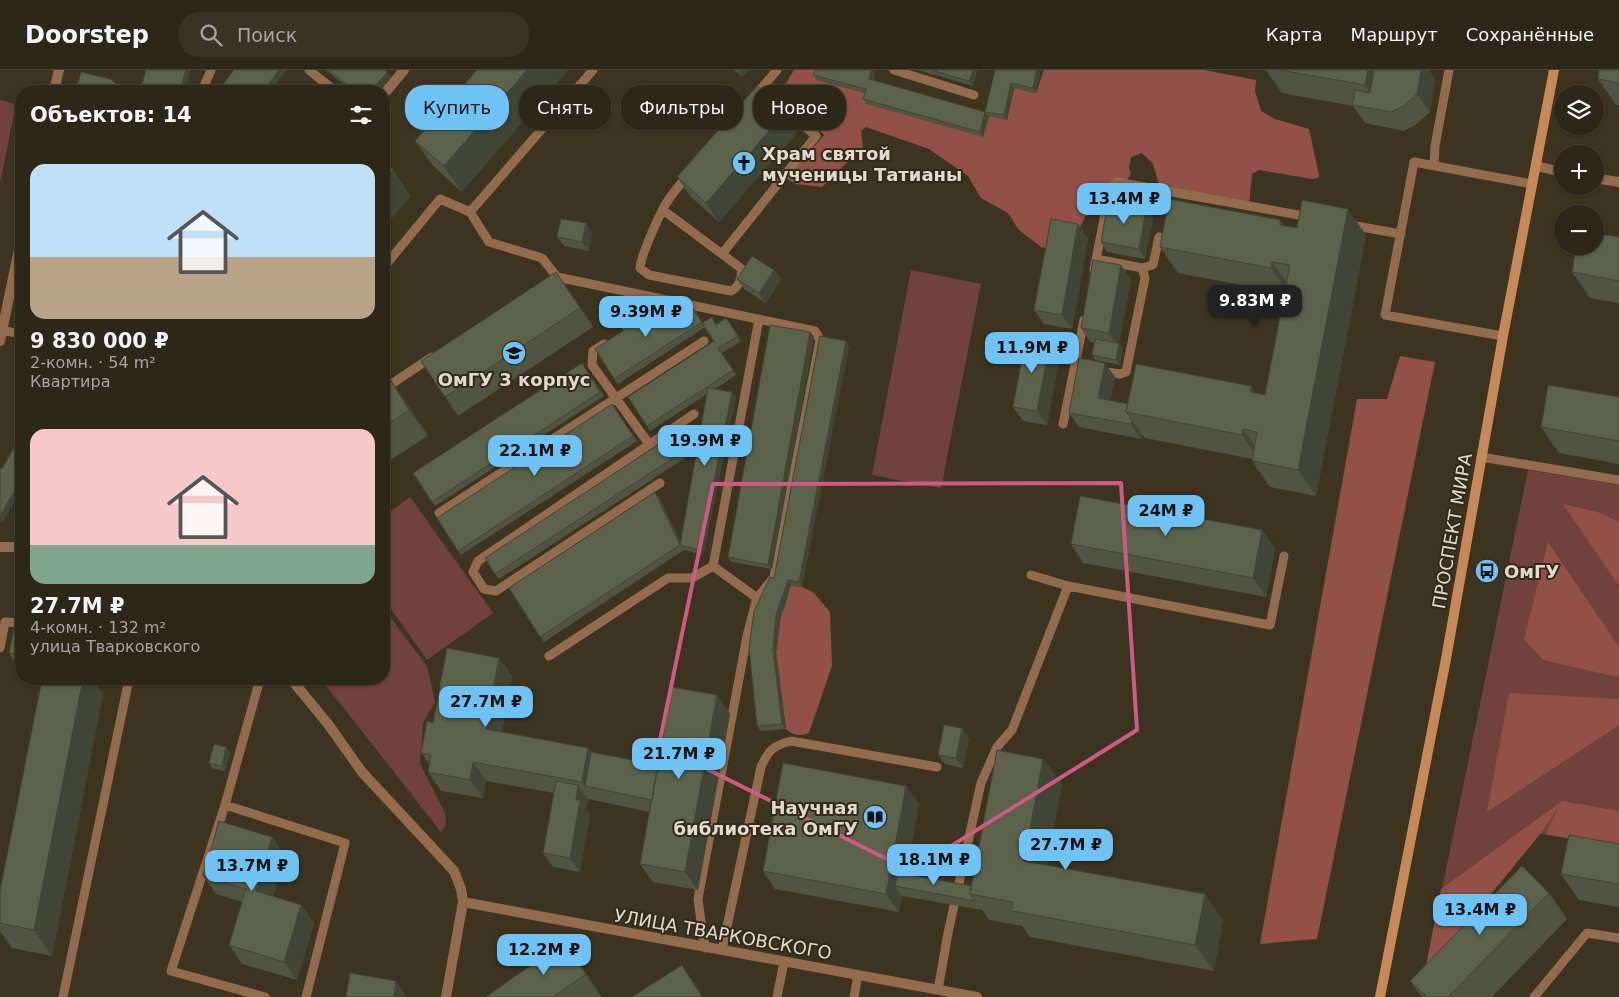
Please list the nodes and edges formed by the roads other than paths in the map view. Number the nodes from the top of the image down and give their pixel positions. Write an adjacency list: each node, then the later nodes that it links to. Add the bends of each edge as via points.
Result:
1 (59, 70): 10 (street)
2 (211, 70): 11 (lane)
3 (309, 70): 12 (lane)
4 (404, 70): 14 (street)
5 (593, 70): 27 (lane)
6 (777, 70): 13 (lane)
7 (894, 70): 15 (lane)
8 (1449, 70): 19 (lane)
9 (1554, 70): 20 (main road, ПРОСПЕКТ МИРА)
10 (55, 85)
11 (205, 85)
12 (328, 85)
13 (764, 85)
14 (390, 87)
15 (974, 95)
16 (753, 98): 17 (lane)
17 (748, 104)
18 (809, 130): 32 (lane, via 816,136)
19 (1434, 166): 25 (lane); 30 (lane, via 1414,162)
20 (1536, 166): 22 (street); 25 (main road, ПРОСПЕКТ МИРА)
21 (693, 170): 26 (lane)
22 (1554, 170)
23 (1604, 180): 24 (street)
24 (1619, 182)
25 (1532, 184): 45 (main road, ПРОСПЕКТ МИРА)
26 (663, 210): 32 (lane); 32 (lane, via 640,259 640,268 649,275 731,291 741,279 742,269)
27 (470, 212): 34 (lane, via 440,199); 36 (lane, via 489,242 542,258)
28 (1316, 219): 33 (lane, via 1117,182 1110,188)
29 (1345, 224): 30 (lane)
30 (1401, 234): 45 (lane, via 1385,315)
31 (1159, 237): 35 (lane, via 1153,265)
32 (722, 254)
33 (1096, 259): 35 (lane); 37 (lane)
34 (390, 260)
35 (1142, 268): 48 (lane, via 1145,278 1126,372 1120,374)
36 (557, 277): 38 (lane); 40 (lane)
37 (1092, 279)
38 (548, 282)
39 (15, 284): 43 (street)
40 (669, 300): 42 (lane); 50 (lane, via 593,351 592,365)
41 (1086, 308): 48 (lane)
42 (759, 319): 61 (lane); 64 (lane, via 816,331 820,340 774,577)
43 (1, 334): 44 (lane)
44 (15, 334)
45 (1503, 336): 54 (main road, ПРОСПЕКТ МИРА)
46 (704, 341): 50 (lane)
47 (441, 352): 49 (lane)
48 (1084, 368): 52 (lane)
49 (390, 385)
50 (616, 397): 53 (lane); 57 (lane)
51 (694, 414): 53 (lane)
52 (1063, 424)
53 (649, 444): 56 (lane, via 478,561 473,572 484,589 496,591)
54 (1482, 457): 55 (lane); 88 (main road, ПРОСПЕКТ МИРА)
55 (1619, 480)
56 (660, 483)
57 (439, 513)
58 (0, 547): 59 (street)
59 (15, 547)
60 (1284, 556): 63 (lane, via 1270,625)
61 (713, 566): 64 (lane); 67 (lane, via 692,578 668,578)
62 (1031, 575): 63 (lane)
63 (1068, 586): 79 (lane, via 1012,730 997,747 981,783)
64 (757, 598): 75 (lane, via 747,636 698,899)
65 (15, 623): 66 (lane, via 5,622)
66 (0, 648)
67 (549, 656)
68 (128, 685): 81 (lane)
69 (258, 685): 72 (lane)
70 (296, 685): 73 (street, via 362,772 454,871)
71 (937, 767): 76 (lane, via 791,741 778,744 768,752 761,767)
72 (225, 805): 82 (lane, via 172,971); 83 (lane, via 345,843)
73 (463, 902): 75 (street, УЛИЦА ТВАРКОВСКОГО); 84 (street)
74 (1619, 938): 89 (lane, via 1587,932)
75 (706, 948): 76 (street, УЛИЦА ТВАРКОВСКОГО)
76 (722, 950): 77 (street, УЛИЦА ТВАРКОВСКОГО)
77 (784, 962): 78 (street, УЛИЦА ТВАРКОВСКОГО); 85 (lane)
78 (858, 975): 80 (street, УЛИЦА ТВАРКОВСКОГО); 86 (lane)
79 (938, 990): 80 (street, УЛИЦА ТВАРКОВСКОГО); 87 (street, УЛИЦА ТВАРКОВСКОГО)
80 (925, 992)
81 (64, 997)
82 (265, 997)
83 (306, 997)
84 (446, 997)
85 (777, 997)
86 (854, 997)
87 (977, 997)
88 (1380, 997)
89 (1534, 997)

